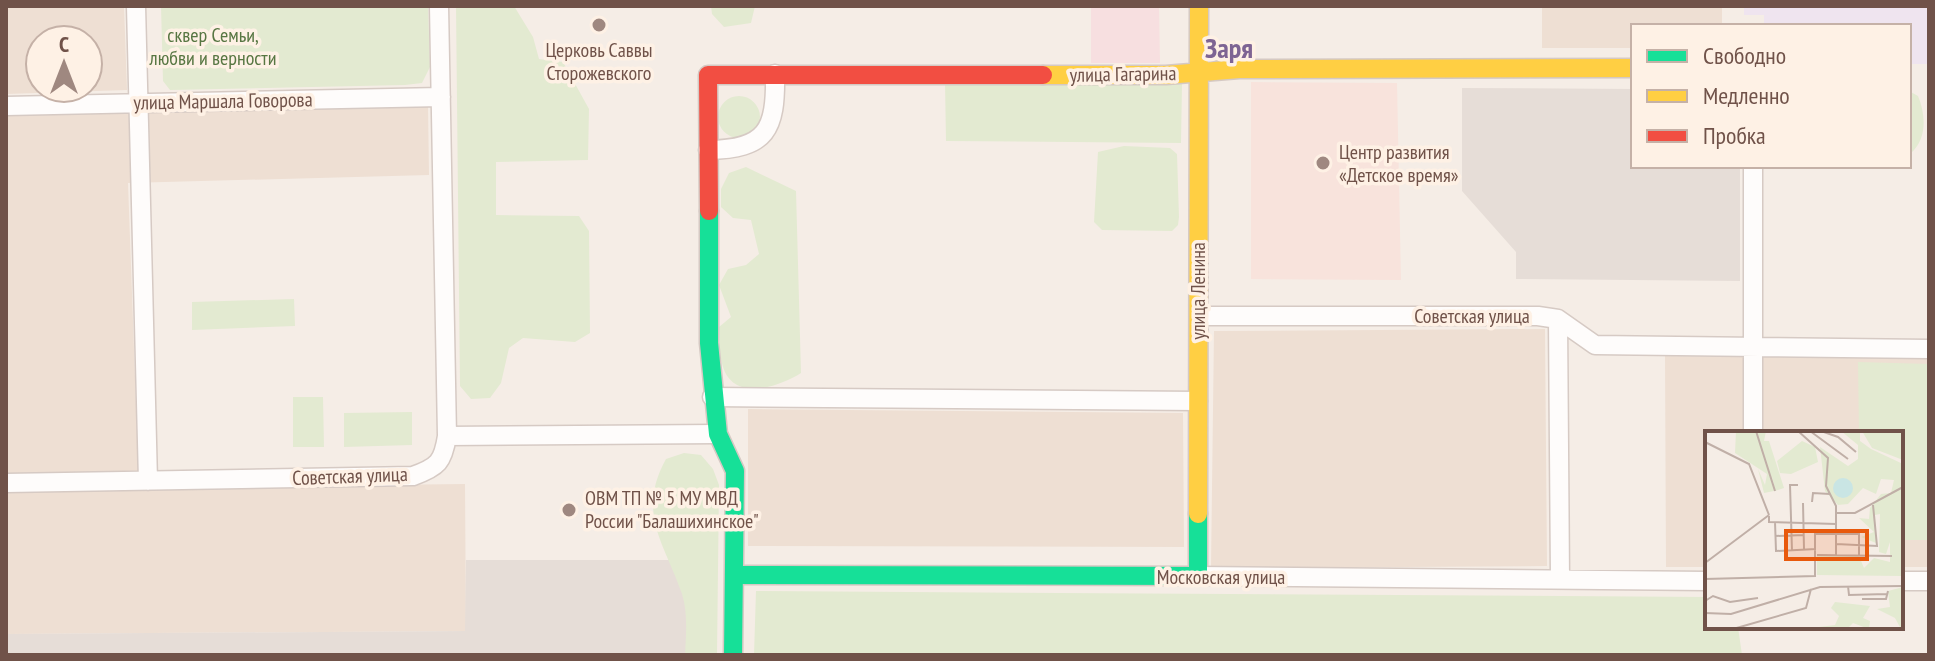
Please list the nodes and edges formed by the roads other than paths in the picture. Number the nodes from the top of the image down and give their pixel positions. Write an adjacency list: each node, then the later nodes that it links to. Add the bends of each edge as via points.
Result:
1 (136, 6): 8 (street)
2 (439, 6): 7 (street)
3 (1199, 6): 5 (street, улица Ленина)
4 (1631, 68): 5 (street, улица Гагарина)
5 (1199, 72): 6 (street, улица Гагарина); 12 (street, улица Ленина)
6 (775, 74): 10 (street, via 776,108 764,134 741,148); 10 (street, улица Гагарина, via 708,75)
7 (441, 97): 8 (street, улица Маршала Говорова); 20 (street)
8 (140, 103): 9 (street, улица Маршала Говорова); 21 (street)
9 (6, 106)
10 (708, 150): 16 (street)
11 (1753, 168): 14 (street)
12 (1199, 316): 13 (street, Советская улица); 17 (street, улица Ленина)
13 (1558, 319): 14 (street, Советская улица, via 1595,345); 25 (street)
14 (1753, 347): 15 (street, Советская улица); 18 (street)
15 (1929, 349)
16 (712, 397): 17 (street); 19 (street)
17 (1198, 401): 24 (street, улица Ленина)
18 (1753, 431)
19 (718, 434): 20 (street); 23 (street, via 735,471)
20 (447, 436): 21 (street, Советская улица, via 434,469 413,476)
21 (148, 481): 22 (street, Советская улица)
22 (6, 483)
23 (735, 575): 24 (street, Московская улица); 29 (street)
24 (1198, 576): 25 (street, Московская улица)
25 (1560, 579): 26 (street, Московская улица)
26 (1705, 581)
27 (1903, 581): 28 (street)
28 (1929, 581)
29 (733, 655)

